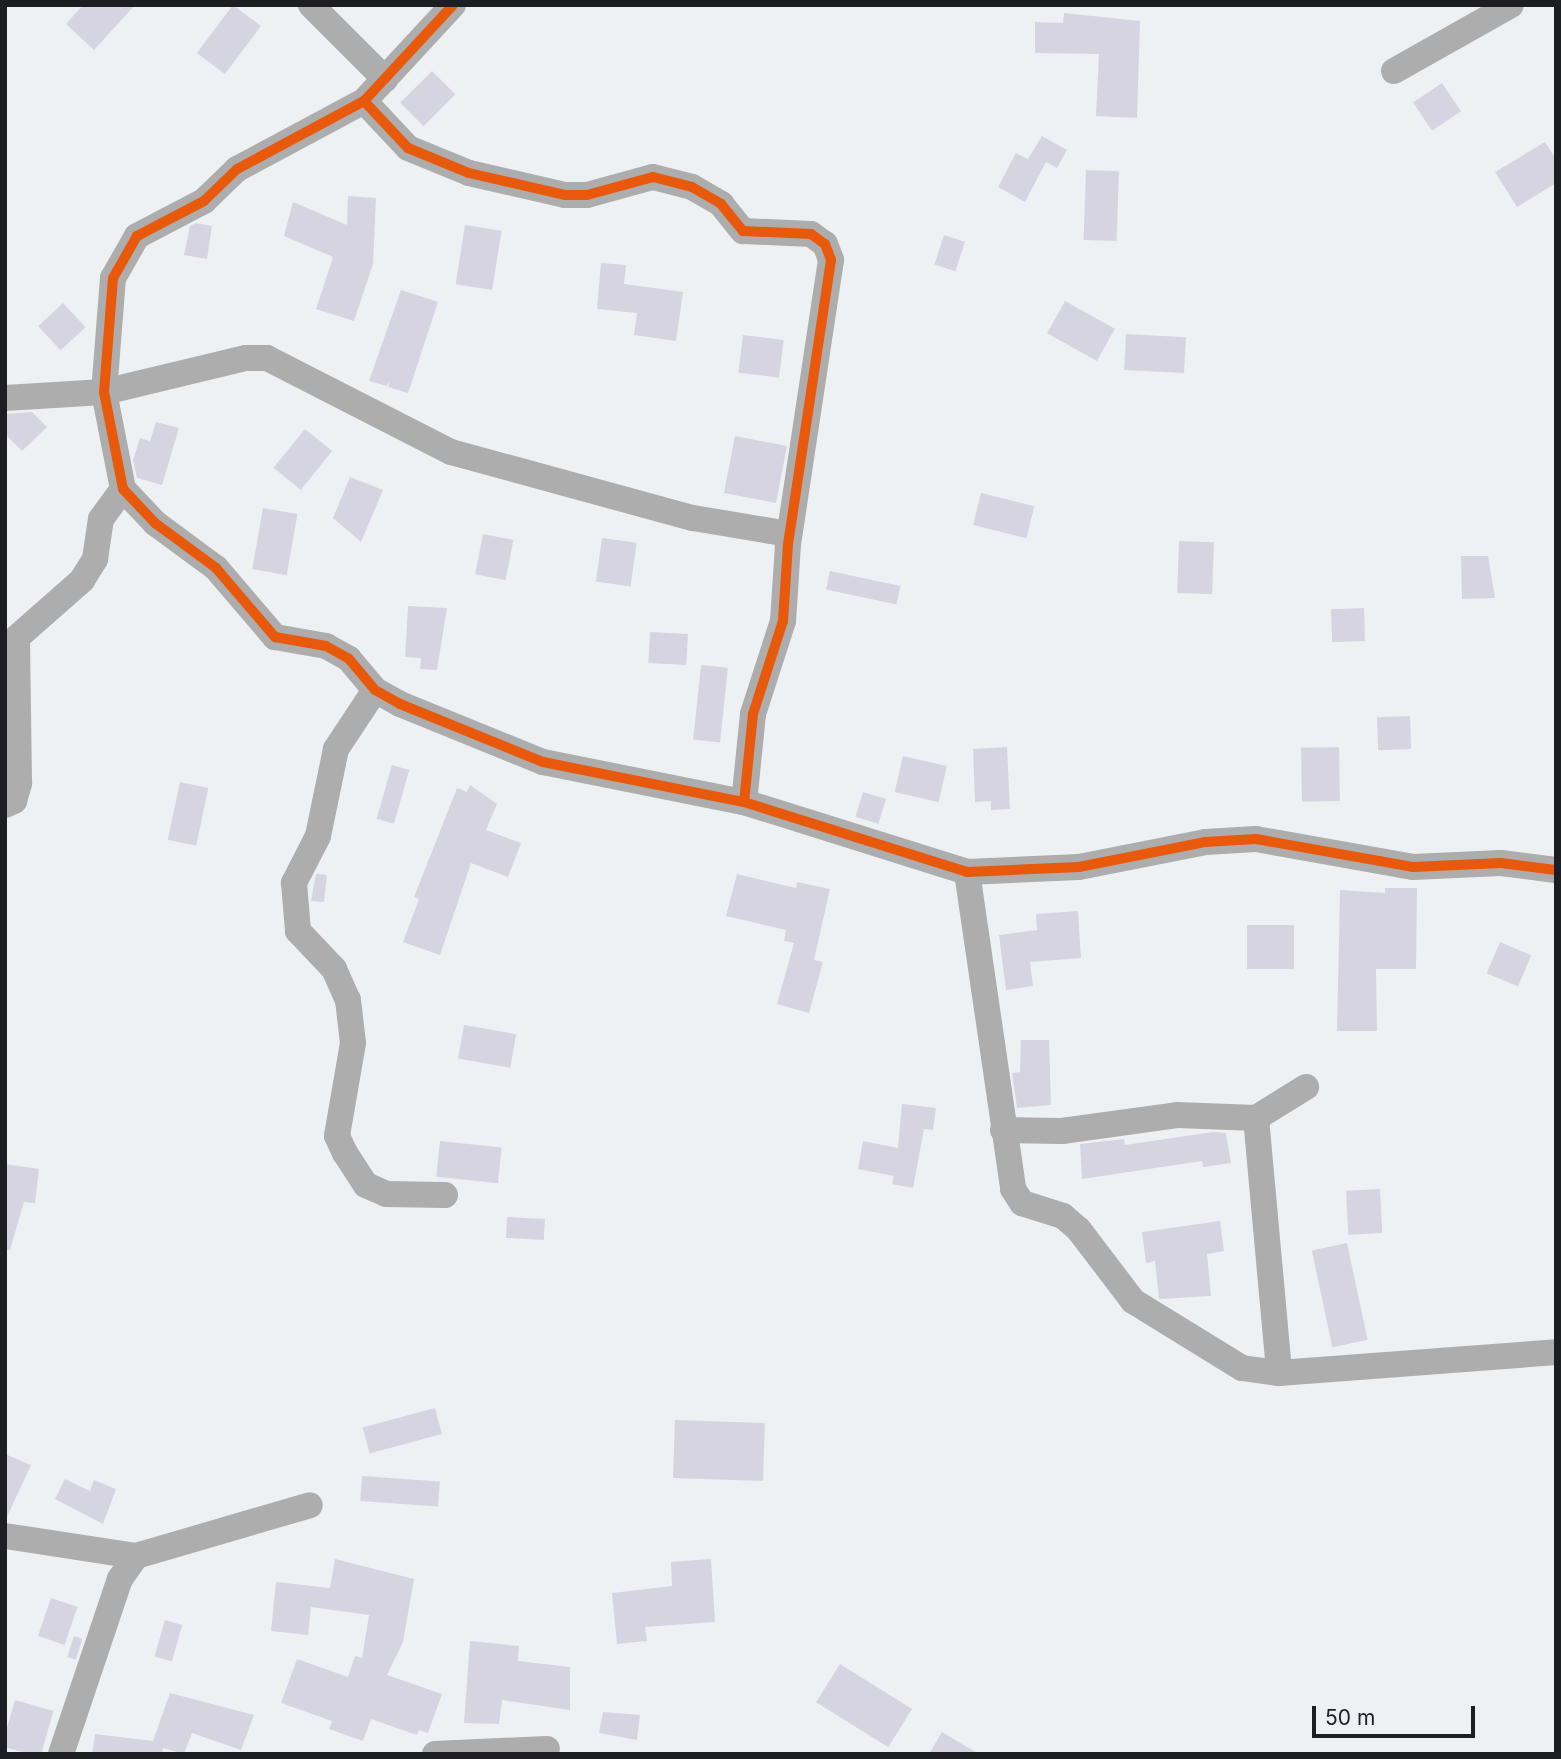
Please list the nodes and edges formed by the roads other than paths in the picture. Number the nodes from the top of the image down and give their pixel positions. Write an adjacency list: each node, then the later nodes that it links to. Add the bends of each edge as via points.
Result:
1 (311, 5): 5 (street)
2 (453, 5): 5 (street)
3 (1511, 5): 4 (street)
4 (1394, 71)
5 (385, 79): 6 (street)
6 (364, 102): 7 (street, via 237,169 204,201 137,236 113,278); 10 (street, via 383,128 408,148 469,173 565,195 587,195 653,177 692,187 711,198 743,231 811,234 825,244 831,260)
7 (104, 392): 8 (street); 9 (street); 10 (street, via 246,358 267,358 451,452 693,518)
8 (5, 398)
9 (123, 489): 11 (street, via 101,519 95,559 82,580); 12 (street, via 155,523 216,568 275,637 326,646 349,659)
10 (789, 534): 13 (street, via 783,621 753,714)
11 (11, 643): 14 (street, via 19,783 14,801)
12 (375, 690): 13 (street, via 543,762); 20 (street, via 336,749 318,836 294,883 298,931 334,969 348,1000 353,1043 337,1136 345,1153 366,1185 386,1194)
13 (744, 802): 16 (street)
14 (5, 805)
15 (1556, 870): 16 (street, via 1501,863 1413,867 1256,839 1205,842 1079,867)
16 (967, 872): 19 (street, via 990,1007)
17 (1306, 1087): 18 (street)
18 (1256, 1118): 19 (street, via 1177,1115 1062,1131); 22 (street)
19 (1003, 1130): 22 (street, via 1013,1189 1021,1203 1063,1216 1079,1230 1133,1301 1242,1368)
20 (445, 1195)
21 (1556, 1352): 22 (street)
22 (1279, 1373)
23 (310, 1505): 25 (street)
24 (5, 1536): 25 (street)
25 (136, 1556): 27 (street, via 120,1579)
26 (547, 1749): 28 (street)
27 (61, 1754)
28 (435, 1754)

